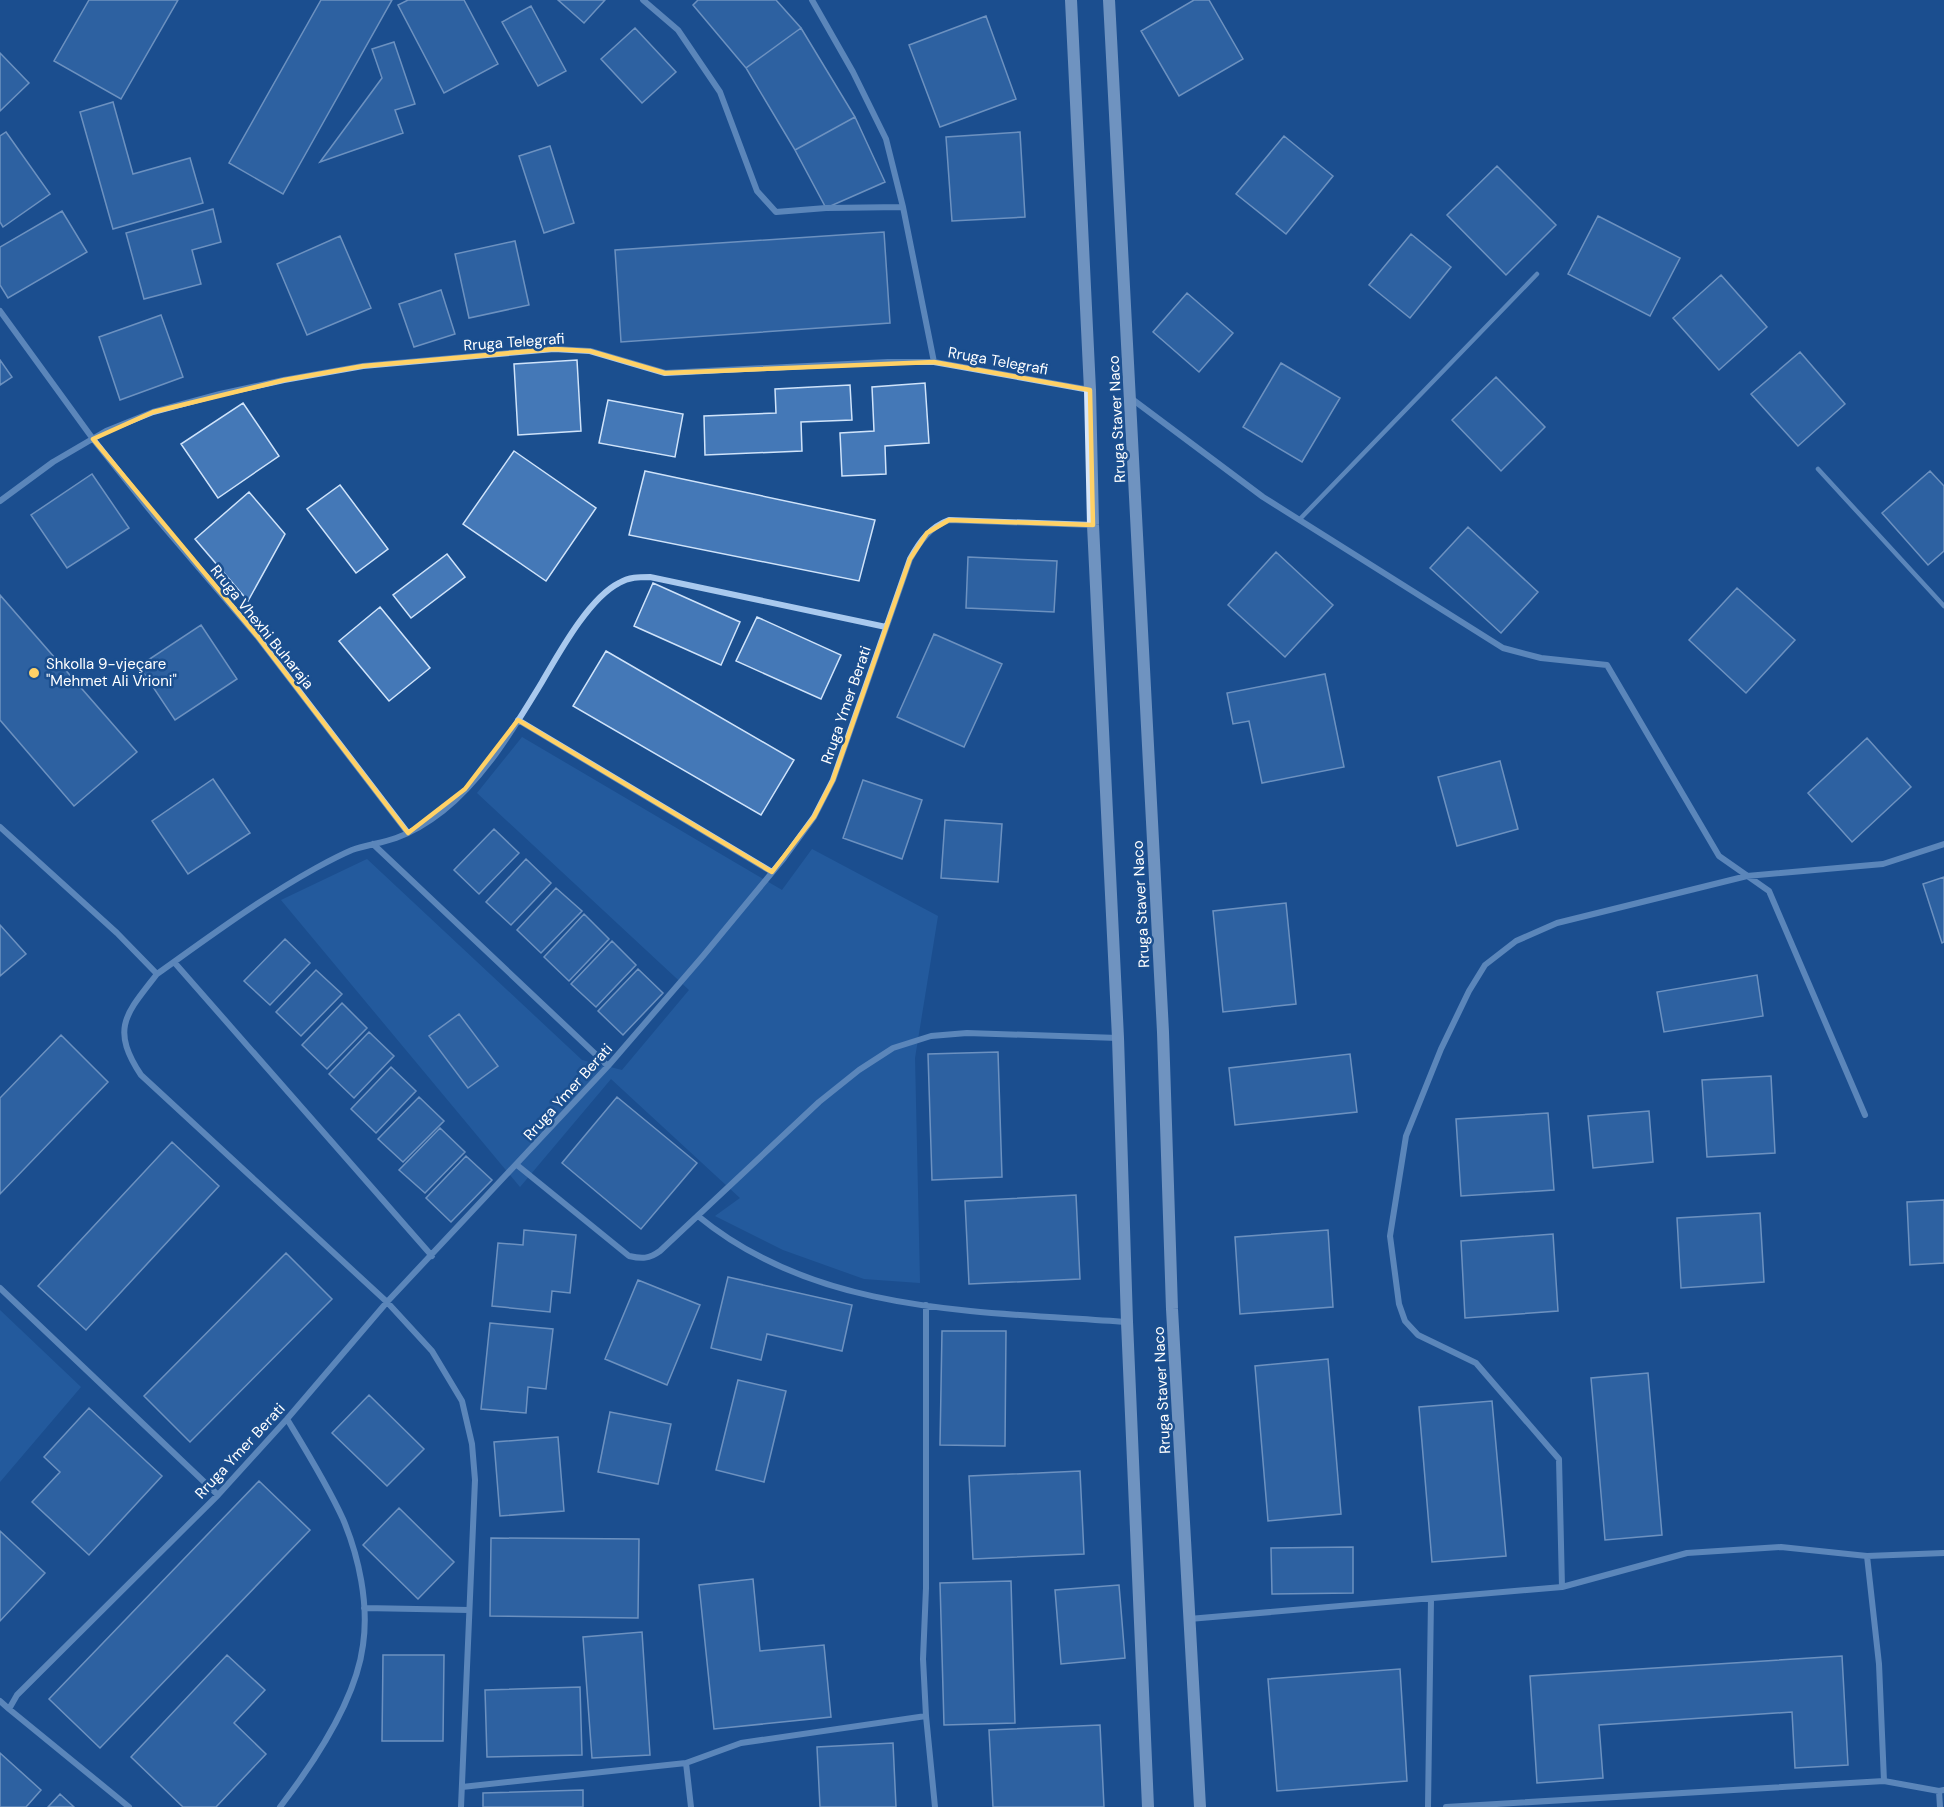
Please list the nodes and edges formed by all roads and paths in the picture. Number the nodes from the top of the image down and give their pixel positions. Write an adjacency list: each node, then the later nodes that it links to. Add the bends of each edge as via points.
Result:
1 (643, 0): 5 (street, via 678,30 720,93 757,191 776,212)
2 (812, 0): 5 (street, via 886,139)
3 (1071, 0): 9 (main road, Rruga Staver Naco)
4 (1109, 0): 10 (main road, Rruga Staver Naco)
5 (903, 207): 8 (street)
6 (1537, 274): 14 (lane)
7 (0, 311): 11 (street, Rruga Vhexhi Buharaja)
8 (934, 362): 9 (street, Rruga Telegrafi); 11 (street, Rruga Telegrafi, via 665,373 591,351 554,349 363,366 220,394 153,412)
9 (1090, 390): 15 (main road, Rruga Staver Naco)
10 (1131, 398): 14 (street); 45 (main road, Rruga Staver Naco)
11 (93, 439): 13 (street, Rruga Telegrafi, via 53,462); 20 (street, Rruga Vhexhi Buharaja, via 257,636)
12 (1818, 469): 16 (lane)
13 (0, 501)
14 (1299, 520): 24 (street, via 1503,648 1541,658 1607,665 1719,856)
15 (1093, 525): 17 (street, Rruga Ymer Berati, via 950,520 938,524 910,559); 27 (main road, Rruga Staver Naco)
16 (1944, 606)
17 (886, 627): 18 (street, via 650,577 634,577 606,592 586,613); 23 (street, Rruga Ymer Berati, via 833,780 814,817)
18 (518, 720): 20 (street, via 501,748 465,789 444,810); 23 (street)
19 (0, 827): 26 (street)
20 (408, 833): 21 (street)
21 (373, 844): 25 (street, via 307,873); 28 (street)
22 (1944, 844): 24 (street, via 1883,864)
23 (772, 872): 28 (street, Rruga Ymer Berati)
24 (1747, 876): 29 (street, via 1769,891); 41 (street, via 1557,923 1516,941 1485,965 1469,991 1406,1136 1390,1236 1399,1304 1405,1321 1418,1335 1476,1363 1559,1459)
25 (174, 962): 26 (street); 32 (street)
26 (157, 974): 34 (street, via 132,1007 122,1034 129,1058 141,1076)
27 (1118, 1038): 31 (street, via 967,1033 931,1036 893,1048 819,1102); 36 (main road, Rruga Staver Naco)
28 (608, 1066): 30 (street, Rruga Ymer Berati)
29 (1865, 1115)
30 (517, 1165): 31 (street, via 629,1256 652,1257); 32 (street, Rruga Ymer Berati)
31 (698, 1216): 35 (street, via 718,1233 770,1263 828,1286 879,1299)
32 (432, 1256): 34 (street, Rruga Ymer Berati)
33 (0, 1288): 38 (street)
34 (387, 1302): 37 (street, Rruga Ymer Berati); 44 (street, via 432,1351 462,1401 475,1480)
35 (926, 1305): 36 (street); 48 (street)
36 (1127, 1322): 58 (main road, Rruga Staver Naco)
37 (287, 1419): 38 (street, Rruga Ymer Berati); 43 (street, via 344,1522 358,1564)
38 (218, 1495): 47 (street, Rruga Ymer Berati, via 17,1695)
39 (1944, 1553): 40 (street)
40 (1867, 1556): 41 (street, via 1781,1547 1687,1552); 50 (street, via 1879,1664)
41 (1562, 1587): 42 (street)
42 (1431, 1599): 45 (street); 60 (street)
43 (364, 1608): 44 (street); 54 (street, via 363,1646 353,1684 327,1737)
44 (469, 1610): 51 (street)
45 (1189, 1619): 59 (main road, Rruga Staver Naco)
46 (0, 1701): 47 (street)
47 (9, 1709): 53 (street)
48 (926, 1716): 49 (street, via 741,1743); 57 (street)
49 (686, 1763): 51 (street); 56 (street)
50 (1884, 1781): 52 (street); 61 (street)
51 (462, 1787): 55 (street)
52 (1942, 1790): 62 (street)
53 (129, 1807)
54 (280, 1807)
55 (461, 1807)
56 (691, 1807)
57 (935, 1807)
58 (1148, 1807)
59 (1200, 1807)
60 (1428, 1807)
61 (1446, 1807)
62 (1940, 1807)

